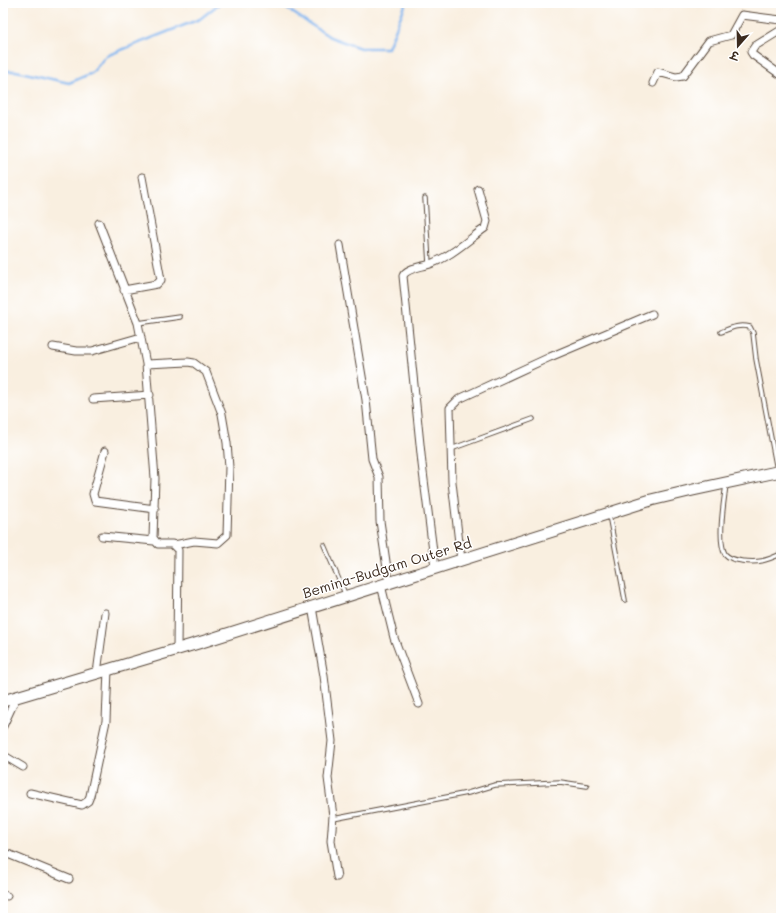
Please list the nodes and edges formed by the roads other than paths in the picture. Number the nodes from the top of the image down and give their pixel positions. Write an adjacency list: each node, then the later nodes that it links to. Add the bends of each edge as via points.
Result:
1 (781, 20): 4 (street, via 742,15 731,35 709,41 683,76 676,77 658,72)
2 (781, 30): 3 (street, via 755,46 751,52)
3 (781, 75)
4 (653, 83)
5 (142, 177): 11 (street, via 161,280 157,284)
6 (478, 189): 10 (street, via 487,221 486,226)
7 (424, 198): 10 (lane)
8 (98, 223): 11 (street)
9 (340, 245): 35 (street, via 366,400 372,459 379,477)
10 (429, 264): 34 (street, via 404,273 402,280)
11 (124, 290): 14 (street)
12 (652, 314): 22 (street, via 459,399 450,408)
13 (180, 317): 14 (lane)
14 (138, 323): 16 (street)
15 (721, 332): 24 (lane, via 744,325 750,327 753,333)
16 (141, 337): 17 (street, via 92,351); 18 (street)
17 (53, 347)
18 (146, 364): 19 (street); 30 (street, via 188,362 203,368 222,414 227,443 230,489 225,539 218,543 194,541)
19 (150, 395): 20 (street); 26 (street)
20 (93, 399)
21 (533, 419): 22 (lane)
22 (450, 449): 33 (street)
23 (105, 451): 26 (street, via 93,494 95,501)
24 (779, 471): 25 (highway, Bemina-Budgam Outer Rd)
25 (726, 482): 27 (highway, Bemina-Budgam Outer Rd, via 651,500); 32 (lane, via 721,528 724,553 736,560 756,562)
26 (155, 509): 29 (street)
27 (609, 514): 33 (highway, Bemina-Budgam Outer Rd); 37 (lane)
28 (102, 536): 29 (street)
29 (154, 541): 30 (street, via 158,544)
30 (174, 545): 40 (street, via 178,550)
31 (324, 545): 36 (lane)
32 (781, 554)
33 (462, 560): 34 (highway, Bemina-Budgam Outer Rd)
34 (435, 567): 35 (highway, Bemina-Budgam Outer Rd)
35 (385, 583): 36 (highway, Bemina-Budgam Outer Rd); 45 (street, via 394,638)
36 (346, 597): 38 (highway, Bemina-Budgam Outer Rd)
37 (625, 600)
38 (312, 606): 40 (highway, Bemina-Budgam Outer Rd); 51 (street, via 332,741 328,778)
39 (105, 613): 42 (street)
40 (177, 649): 41 (highway, Bemina-Budgam Outer Rd)
41 (108, 669): 42 (highway, Bemina-Budgam Outer Rd); 50 (street, via 105,732 88,801 82,805)
42 (97, 673): 43 (highway, Bemina-Budgam Outer Rd)
43 (16, 698): 44 (highway, Bemina-Budgam Outer Rd); 46 (street)
44 (3, 701)
45 (419, 704)
46 (3, 726)
47 (3, 755): 48 (street)
48 (23, 767)
49 (586, 786): 51 (lane, via 560,782 495,785)
50 (30, 793)
51 (333, 819): 53 (street, via 331,837)
52 (3, 852): 54 (street)
53 (337, 877)
54 (69, 879)

